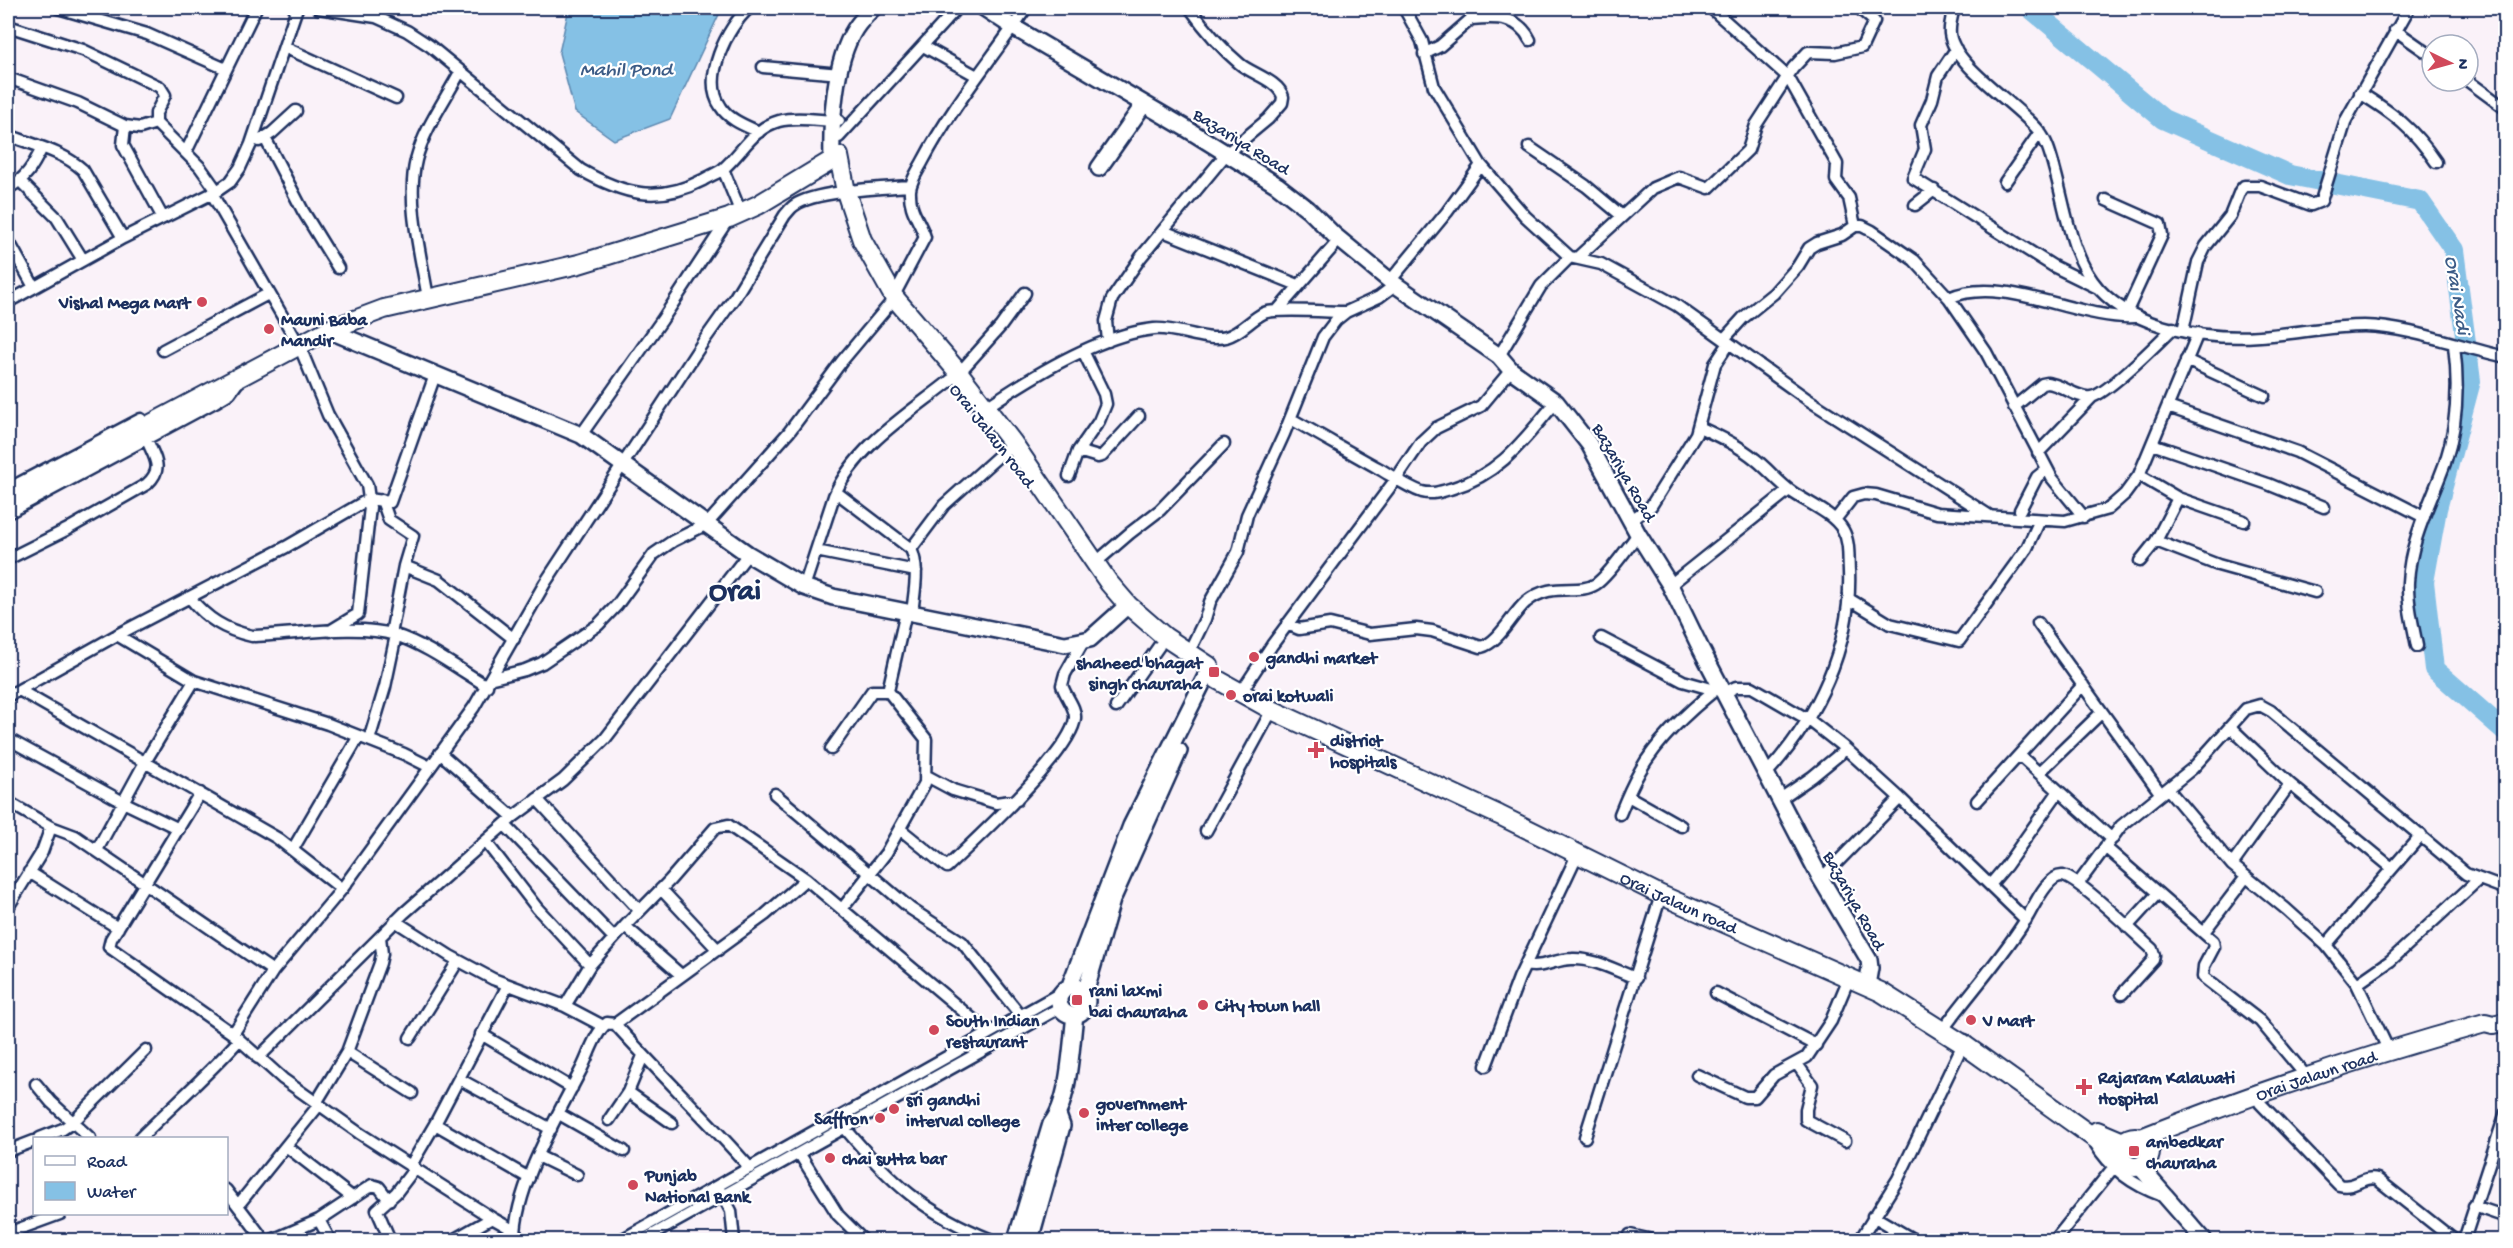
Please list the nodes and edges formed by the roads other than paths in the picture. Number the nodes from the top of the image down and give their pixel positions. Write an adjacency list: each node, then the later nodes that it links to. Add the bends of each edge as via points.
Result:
1 (58, 8): 30 (street, via 147,34)
2 (256, 8): 30 (street)
3 (297, 8): 25 (street)
4 (318, 8): 17 (street)
5 (749, 8): 45 (street, via 740,15 719,53 715,95 731,118)
6 (873, 8): 21 (street)
7 (957, 8): 24 (street)
8 (984, 8): 20 (street, Bazariya Road)
9 (1026, 8): 20 (street)
10 (1190, 8): 54 (street, via 1240,64 1283,94 1282,103 1268,119)
11 (1404, 8): 28 (street, via 1422,41)
12 (1467, 8): 19 (street)
13 (1711, 8): 34 (street)
14 (1859, 8): 34 (street, via 1874,21 1862,47 1835,53 1808,52)
15 (1954, 8): 27 (street, via 1950,36)
16 (2409, 8): 22 (street)
17 (377, 13): 31 (street, via 430,46)
18 (8, 26): 43 (street, via 83,50 160,87 165,95 156,113)
19 (1462, 26): 23 (street, via 1471,19 1512,21 1520,25); 28 (street, via 1440,46)
20 (1013, 27): 33 (street); 39 (street, Bazariya Road)
21 (855, 29): 32 (street); 42 (street)
22 (2395, 30): 26 (street); 37 (street)
23 (1530, 40)
24 (923, 46): 33 (street); 48 (street)
25 (284, 47): 38 (street); 50 (street)
26 (2420, 48)
27 (1956, 49): 46 (street, via 1985,82); 64 (street, via 1938,76 1921,125 1925,149 1913,178)
28 (1424, 54): 57 (street, via 1434,87)
29 (763, 67): 32 (street)
30 (226, 69): 53 (street)
31 (460, 72): 59 (street, via 581,170 608,185 646,194 666,194); 86 (street, via 424,140 414,172 413,197)
32 (840, 74): 42 (street)
33 (977, 76): 62 (street, via 933,142)
34 (1788, 77): 70 (street, via 1756,125 1748,150 1709,188 1679,177 1653,188); 72 (street, via 1837,164 1836,180 1849,198)
35 (8, 78): 44 (street, via 78,103)
36 (2480, 90): 40 (street)
37 (2360, 93): 56 (street, via 2410,128); 94 (street, via 2346,120 2321,201 2311,205 2260,186 2244,186 2240,191 2230,216 2198,262)
38 (396, 98)
39 (1144, 104): 54 (street, Bazariya Road); 58 (street)
40 (2505, 108)
41 (296, 111): 49 (street)
42 (836, 121): 45 (street, via 779,121); 48 (street); 55 (street)
43 (156, 123): 44 (street, via 140,128); 53 (street)
44 (125, 126): 71 (street, via 123,145)
45 (759, 132): 59 (street)
46 (2040, 132): 61 (street); 83 (street, via 2050,151 2076,246)
47 (8, 135): 52 (street)
48 (839, 137): 55 (street)
49 (265, 138): 50 (street); 79 (street)
50 (251, 144): 65 (street, via 230,182)
51 (1529, 147): 70 (street)
52 (42, 148): 60 (street, via 31,170); 74 (street, via 83,170)
53 (186, 152): 65 (street)
54 (1227, 153): 73 (street); 76 (street, Bazariya Road, via 1294,197)
55 (836, 158): 66 (main road, Orai Jalaun road); 69 (main road)
56 (2436, 162)
57 (1480, 165): 77 (street, via 1525,216); 80 (street)
58 (1099, 168)
59 (723, 169): 69 (street)
60 (20, 181): 63 (street); 78 (street, via 57,218)
61 (2005, 182)
62 (910, 186): 66 (street); 88 (street, via 910,202 925,237)
63 (8, 188)
64 (1934, 190): 68 (street); 83 (street, via 2053,266)
65 (214, 193): 71 (street); 85 (street)
66 (842, 193): 88 (main road, Orai Jalaun road); 125 (street, via 806,200 785,215)
67 (2106, 200): 92 (street, via 2163,228)
68 (1915, 205)
69 (735, 215): 86 (main road, via 579,264); 118 (street)
70 (1622, 216): 77 (street)
71 (163, 218): 74 (street)
72 (1855, 226): 87 (street, via 1872,231 1914,260); 97 (street, via 1809,248 1774,293 1743,318)
73 (1163, 231): 81 (street); 96 (street, via 1112,299 1107,311)
74 (123, 238): 78 (street)
75 (8, 240): 82 (street)
76 (1339, 240): 80 (street, Bazariya Road); 81 (street)
77 (1574, 257): 97 (street, via 1601,264 1676,305); 102 (street, via 1541,286)
78 (83, 260): 82 (street)
79 (338, 268)
80 (1392, 283): 91 (street, via 1379,297); 102 (street, Bazariya Road)
81 (1298, 285): 90 (street)
82 (34, 287): 89 (street)
83 (2099, 289): 92 (street)
84 (1025, 293): 107 (street, via 981,350)
85 (268, 294): 98 (street); 100 (street)
86 (428, 298): 93 (main road)
87 (1949, 298): 92 (street, via 1960,293 1991,291 2108,316); 112 (street, via 1986,352)
88 (892, 301): 107 (main road, Orai Jalaun road); 148 (street, via 789,432)
89 (8, 302)
90 (1277, 311): 91 (street); 96 (street, via 1262,314 1225,337 1157,329)
91 (1346, 312): 116 (street, via 1323,337)
92 (2131, 314): 94 (street)
93 (328, 330): 98 (main road); 106 (street)
94 (2178, 330): 95 (street); 110 (street)
95 (2198, 333): 99 (street, via 2260,336 2365,326); 104 (street)
96 (1108, 341): 101 (street)
97 (1726, 341): 117 (street, via 1715,364); 141 (street, via 1808,399)
98 (299, 345): 108 (main road); 135 (street, via 328,415 367,485)
99 (2457, 345): 103 (street); 143 (street, via 2455,421 2446,460)
100 (163, 350)
101 (1083, 351): 114 (street); 123 (street, via 1106,404)
102 (1499, 356): 105 (street, Bazariya Road)
103 (2505, 357)
104 (2186, 360): 109 (street); 113 (street)
105 (1511, 370): 111 (street, Bazariya Road); 129 (street, via 1481,406 1428,434)
106 (435, 375): 118 (street); 136 (street, via 390,501)
107 (955, 376): 114 (main road, Orai Jalaun road); 132 (street, via 852,464)
108 (238, 377): 119 (main road); 130 (street, via 212,383)
109 (2264, 396)
110 (2092, 397): 112 (street, via 2047,383); 124 (street)
111 (1556, 402): 129 (street, via 1519,446 1482,478 1430,493); 144 (street, Bazariya Road, via 1589,444)
112 (2014, 407): 124 (street)
113 (2168, 407): 121 (street); 143 (street, via 2297,452)
114 (982, 410): 122 (main road, Orai Jalaun road)
115 (1139, 416): 123 (street, via 1102,456)
116 (1291, 418): 129 (street); 178 (street, via 1247,515 1238,552 1210,602)
117 (1699, 427): 131 (street, via 1734,444); 144 (street, via 1651,506)
118 (581, 435): 125 (street)
119 (138, 438): 134 (main road); 140 (street); 154 (street, via 156,460 156,475 147,484)
120 (1224, 444): 156 (street, via 1160,510)
121 (2152, 444): 127 (street); 138 (street)
122 (1009, 445): 137 (main road, Orai Jalaun road); 151 (street, via 944,505)
123 (1078, 451): 128 (street)
124 (2038, 453): 126 (street)
125 (624, 465): 148 (street); 174 (street, via 545,583)
126 (2047, 469): 139 (street, via 2037,477); 142 (street)
127 (2139, 475): 133 (street); 142 (street, via 2108,509)
128 (1069, 476)
129 (1396, 479): 168 (street)
130 (8, 489)
131 (1789, 490): 145 (street); 159 (street)
132 (836, 492): 151 (street); 152 (street)
133 (2178, 498): 147 (street); 150 (street)
134 (8, 500)
135 (367, 500): 136 (street); 162 (street); 166 (street, via 370,507)
136 (382, 500): 157 (street, via 389,520 413,536)
137 (1051, 503): 156 (main road, Orai Jalaun road); 164 (main road, Orai Jalaun road, via 1095,578)
138 (2324, 507)
139 (2020, 510)
140 (8, 513)
141 (1990, 516): 145 (street, via 1937,513 1864,494 1853,497); 146 (street)
142 (2084, 517): 146 (street)
143 (2424, 517): 177 (street, via 2408,582)
144 (1631, 520): 149 (street, Bazariya Road)
145 (1835, 520): 163 (street, via 1844,531 1848,548)
146 (2040, 520): 163 (street, via 2027,548 1959,641 1890,624)
147 (2244, 521)
148 (707, 525): 153 (street); 181 (street, via 654,554 598,625 542,663)
149 (1638, 534): 159 (street, Bazariya Road); 168 (street, via 1595,584 1540,592 1513,614 1493,642 1481,647 1416,629 1370,634 1330,624 1299,629)
150 (2156, 540): 155 (street); 161 (street, via 2218,565)
151 (911, 549): 158 (street)
152 (816, 551): 158 (street); 160 (street)
153 (748, 554): 160 (street); 211 (street, via 605,739)
154 (8, 559)
155 (2140, 561)
156 (1094, 564): 164 (main road, Orai Jalaun road)
157 (404, 566): 171 (street); 174 (street, via 440,580)
158 (916, 571): 165 (street)
159 (1670, 585): 185 (street, Bazariya Road)
160 (804, 588): 165 (street)
161 (2315, 592)
162 (190, 598): 170 (street, via 201,611 234,632 264,636); 172 (street)
163 (1849, 599): 191 (street, via 1844,631)
164 (1125, 608): 175 (street, via 1099,633); 176 (main road, Orai Jalaun road); 178 (main road, Orai Jalaun road)
165 (909, 613): 175 (street, via 1065,644); 186 (street)
166 (358, 614): 169 (street); 170 (street)
167 (2038, 623): 182 (street)
168 (1287, 624): 183 (street)
169 (375, 631): 170 (street); 171 (street)
170 (329, 632)
171 (393, 634): 181 (street); 193 (street, via 385,687)
172 (117, 635): 180 (street); 184 (street)
173 (1601, 638): 185 (street, via 1683,681)
174 (514, 639): 181 (street)
175 (1083, 642): 213 (street, via 1062,685 1075,712 1073,725 1048,765)
176 (1159, 646): 179 (main road, Orai Jalaun road); 188 (street)
177 (2417, 646)
178 (1188, 654): 179 (main road, Orai Jalaun road)
179 (1212, 674): 183 (main road); 189 (main road, Orai Jalaun road); 269 (street, via 1131,826); 270 (street, via 1112,900)
180 (194, 681): 193 (street); 199 (street)
181 (490, 682): 197 (street)
182 (2083, 685): 190 (street); 198 (street)
183 (1245, 686): 266 (main road)
184 (19, 690): 187 (street); 199 (street)
185 (1720, 690): 191 (street, via 1752,687); 201 (street, Bazariya Road); 209 (street, via 1684,718 1651,754)
186 (888, 691): 195 (street, via 872,691); 203 (street, via 926,740)
187 (8, 696)
188 (1116, 707)
189 (1272, 710): 223 (street); 229 (main road, Orai Jalaun road)
190 (2102, 712): 202 (street); 206 (street)
191 (1809, 720): 196 (street); 201 (street)
192 (2230, 726): 204 (street); 206 (street, via 2193,768); 224 (street, via 2254,705 2271,711)
193 (364, 738): 200 (street); 227 (street)
194 (8, 739): 216 (street)
195 (831, 748)
196 (1846, 749): 210 (street); 212 (street)
197 (440, 753): 200 (street); 218 (street)
198 (2019, 755): 202 (street); 214 (street)
199 (145, 762): 207 (street); 216 (street)
200 (430, 767): 241 (street)
201 (1767, 773): 212 (street, Bazariya Road)
202 (2039, 774): 205 (street)
203 (925, 775): 213 (street, via 953,790 996,803); 222 (street, via 925,783)
204 (2290, 784): 230 (street); 231 (street)
205 (2059, 791): 226 (street); 240 (street)
206 (2165, 792): 226 (street, via 2134,815); 230 (street)
207 (200, 793): 221 (street); 227 (street)
208 (775, 794): 233 (street)
209 (1628, 796): 217 (street); 219 (street)
210 (1900, 798): 236 (street); 240 (street)
211 (537, 799): 218 (street); 248 (street)
212 (1780, 799): 236 (street, Bazariya Road)
213 (1017, 800): 222 (street, via 947,867)
214 (1977, 801)
215 (8, 802): 220 (street)
216 (123, 802): 221 (street); 228 (street)
217 (1620, 814)
218 (509, 821): 225 (street); 256 (street)
219 (1682, 826)
220 (51, 828): 228 (street, via 75,836); 232 (street)
221 (179, 828): 238 (street)
222 (900, 829): 233 (street)
223 (1206, 831)
224 (2421, 835): 231 (street); 237 (street)
225 (486, 842): 250 (street); 260 (street, via 537,908)
226 (2108, 843): 239 (street); 244 (street)
227 (293, 849): 241 (street)
228 (97, 850): 238 (street)
229 (1578, 854): 245 (main road, Orai Jalaun road); 261 (street)
230 (2232, 865): 234 (street)
231 (2392, 868): 257 (street)
232 (29, 872): 246 (street); 253 (street)
233 (871, 873): 247 (street); 275 (street, via 911,909 962,942)
234 (2246, 877): 254 (street); 257 (street)
235 (806, 879): 242 (street, via 736,829 722,825); 247 (street); 258 (street)
236 (1821, 879): 266 (street, Bazariya Road, via 1869,960)
237 (2478, 880): 243 (street); 268 (street, via 2390,961)
238 (146, 884): 253 (street); 262 (street)
239 (2078, 884): 249 (street, via 2063,876 2052,879); 252 (street)
240 (1990, 885): 249 (street)
241 (342, 889): 262 (street)
242 (661, 889): 248 (street); 258 (street)
243 (2505, 889)
244 (2158, 893): 252 (street); 254 (street)
245 (1661, 895): 264 (street); 265 (main road, Orai Jalaun road)
246 (8, 907)
247 (842, 909): 281 (street)
248 (639, 910): 251 (street)
249 (2026, 920): 278 (street)
250 (395, 921): 255 (street); 259 (street)
251 (625, 926): 256 (street); 263 (street)
252 (2127, 927): 272 (street, via 2154,954)
253 (118, 928): 283 (street, via 109,943 112,951)
254 (2204, 932): 295 (street, via 2214,947 2204,966 2204,977 2260,1021)
255 (380, 937): 289 (street, via 380,963); 291 (street)
256 (614, 938): 260 (street)
257 (2326, 945): 268 (street)
258 (718, 950): 263 (street)
259 (458, 961): 267 (street); 284 (street)
260 (590, 965): 273 (street)
261 (1525, 965): 264 (street, via 1584,960); 293 (street)
262 (273, 971): 283 (street)
263 (681, 975): 277 (street)
264 (1636, 978): 316 (street)
265 (1849, 978): 266 (main road, Orai Jalaun road); 286 (street)
266 (1868, 982): 278 (main road); 285 (main road, Orai Jalaun road)
267 (508, 984): 273 (street); 282 (street)
268 (2357, 984): 287 (street)
269 (1066, 989): 270 (street, via 1078,988); 274 (street, via 1060,998); 275 (street)
270 (1085, 993): 276 (street, via 1086,1006)
271 (1716, 993): 286 (street)
272 (2122, 994)
273 (565, 1006): 280 (street)
274 (1061, 1007): 276 (street); 311 (street)
275 (1020, 1015): 281 (street)
276 (1075, 1015): 305 (street)
277 (615, 1024): 280 (street); 290 (street)
278 (1947, 1024): 285 (main road)
279 (2499, 1024): 287 (main road, Orai Jalaun road, via 2485,1023); 301 (main road, Orai Jalaun road, via 2391,1055)
280 (603, 1026): 298 (street)
281 (988, 1032): 328 (street)
282 (482, 1034): 296 (street); 298 (street)
283 (236, 1037): 291 (street); 315 (street, via 214,1068)
284 (410, 1038)
285 (1965, 1041): 325 (main road, Orai Jalaun road); 325 (main road, via 2103,1135); 339 (street, via 1898,1179)
286 (1816, 1046): 292 (street)
287 (2388, 1049): 295 (main road, Orai Jalaun road)
288 (146, 1050): 307 (street)
289 (347, 1052): 300 (street); 302 (street)
290 (643, 1056): 299 (street); 328 (street, via 702,1113)
291 (258, 1059): 302 (street)
292 (1797, 1064): 294 (street, via 1774,1076 1750,1098); 318 (street, via 1812,1085 1806,1120)
293 (1486, 1065)
294 (1697, 1075)
295 (2306, 1076): 319 (main road, Orai Jalaun road)
296 (459, 1079): 309 (street); 312 (street)
297 (36, 1084): 307 (street)
298 (572, 1088): 304 (street)
299 (628, 1092): 306 (street); 308 (street)
300 (412, 1093)
301 (2260, 1103): 319 (main road, Orai Jalaun road); 365 (street, via 2339,1185 2353,1186 2366,1179 2378,1179)
302 (318, 1104): 320 (street); 326 (street)
303 (2505, 1112): 310 (street)
304 (559, 1114): 312 (street); 321 (street)
305 (1058, 1115): 356 (street, via 1051,1124); 357 (street, via 1062,1126)
306 (609, 1120)
307 (73, 1122): 313 (street); 314 (street)
308 (672, 1123)
309 (435, 1124): 326 (street); 330 (street)
310 (2503, 1125): 337 (street)
311 (844, 1127): 323 (street); 355 (street, via 919,1202 962,1228)
312 (551, 1129): 324 (street)
313 (43, 1137)
314 (89, 1137)
315 (141, 1137)
316 (1585, 1137)
317 (33, 1141): 322 (street)
318 (1845, 1141)
319 (2146, 1142): 325 (main road, Orai Jalaun road, via 2132,1137); 327 (main road, via 2150,1157)
320 (286, 1146): 334 (street); 336 (street)
321 (624, 1150)
322 (8, 1151)
323 (799, 1153): 331 (street); 354 (street, via 838,1215)
324 (538, 1156): 329 (street); 330 (street)
325 (2119, 1156): 327 (main road, Orai Jalaun road, via 2126,1164); 333 (street, via 2147,1190); 363 (street)
326 (413, 1166): 335 (street); 340 (street)
327 (2140, 1167): 333 (street)
328 (750, 1168): 331 (street)
329 (577, 1175)
330 (529, 1178): 345 (street)
331 (720, 1190): 346 (street); 352 (street); 353 (street, via 731,1211)
332 (228, 1192): 336 (street)
333 (2163, 1196): 364 (street)
334 (353, 1198): 335 (street, via 375,1185); 342 (street)
335 (389, 1200): 350 (street, via 376,1210)
336 (239, 1204): 347 (street)
337 (2474, 1206): 341 (street); 366 (street)
338 (57, 1215): 344 (street)
339 (1873, 1216): 343 (street); 360 (street)
340 (492, 1218): 345 (street); 351 (street)
341 (2505, 1218)
342 (320, 1220): 348 (street); 349 (street)
343 (1894, 1229): 361 (street); 362 (street)
344 (8, 1233)
345 (515, 1236)
346 (648, 1239)
347 (264, 1240)
348 (272, 1240)
349 (330, 1240)
350 (390, 1240)
351 (453, 1240)
352 (621, 1240)
353 (734, 1240)
354 (862, 1240)
355 (992, 1240)
356 (1016, 1240)
357 (1030, 1240)
358 (1627, 1240): 359 (street, via 1630,1234)
359 (1652, 1240)
360 (1860, 1240)
361 (1888, 1240)
362 (1914, 1240)
363 (2055, 1240)
364 (2204, 1240)
365 (2454, 1240)
366 (2464, 1240)

